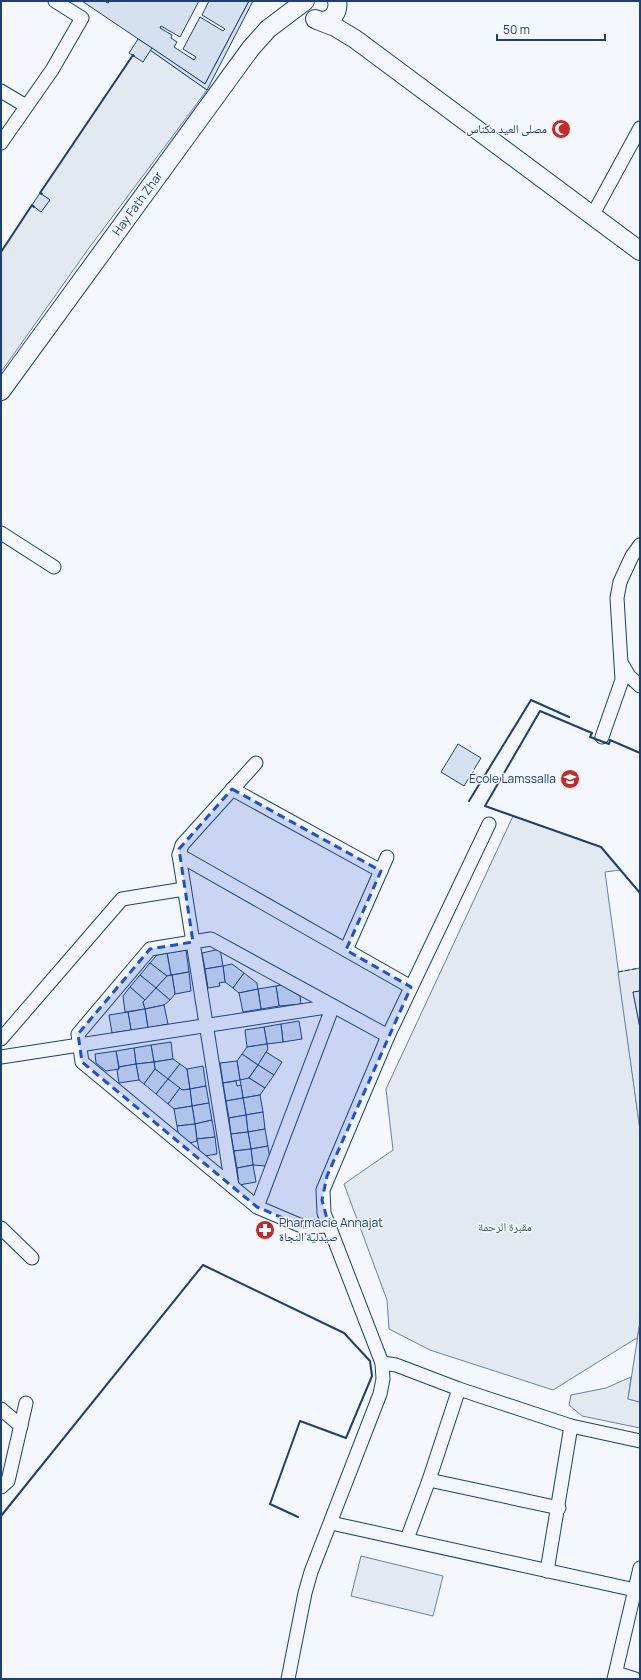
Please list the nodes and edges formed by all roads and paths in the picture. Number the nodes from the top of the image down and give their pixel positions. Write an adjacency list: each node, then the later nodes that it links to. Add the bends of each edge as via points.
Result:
1 (56, 1): 8 (street, via 82,18 52,70)
2 (306, 1): 4 (street, via 309,14); 5 (street, Hay Fath Zhar)
3 (337, 2): 4 (street, via 332,17 322,21); 6 (street, via 340,14)
4 (316, 20): 5 (street, via 299,17); 6 (street, via 335,27)
5 (279, 21): 13 (street, Hay Fath Zhar, via 242,59)
6 (355, 39): 11 (street)
7 (1, 91): 8 (street)
8 (26, 106): 10 (street)
9 (640, 128): 11 (street)
10 (1, 143)
11 (592, 216): 12 (street)
12 (640, 252)
13 (1, 391)
14 (1, 532): 16 (street)
15 (640, 545): 17 (street, via 620,582 617,598)
16 (54, 567)
17 (622, 664): 18 (street, via 629,676); 19 (street, via 622,680)
18 (640, 686)
19 (602, 737)
20 (256, 763): 21 (street)
21 (232, 789): 23 (street, via 182,845); 25 (street)
22 (488, 824): 29 (street)
23 (179, 855): 26 (street); 28 (street)
24 (387, 857): 25 (street)
25 (381, 871): 28 (street)
26 (184, 889): 27 (street); 33 (street, via 122,899)
27 (193, 942): 30 (street, via 211,940); 31 (street); 34 (street, via 150,949 78,1034)
28 (346, 950): 29 (street)
29 (411, 987): 32 (street)
30 (333, 1006): 31 (street); 32 (street); 37 (street)
31 (206, 1026): 34 (street); 36 (street)
32 (388, 1036): 38 (street, via 327,1176 323,1190 324,1213)
33 (1, 1039)
34 (79, 1045): 35 (street); 36 (street, via 82,1062)
35 (1, 1057)
36 (232, 1186): 37 (street)
37 (257, 1207): 38 (street, via 304,1227)
38 (329, 1226): 41 (street)
39 (1, 1228): 40 (street)
40 (32, 1258)
41 (382, 1363): 42 (street, via 396,1365); 51 (street, via 383,1379 380,1394)
42 (459, 1389): 46 (street); 48 (street)
43 (26, 1403): 45 (street)
44 (1, 1409): 45 (street)
45 (21, 1426): 49 (street, via 8,1481)
46 (572, 1426): 47 (street); 50 (street)
47 (640, 1441)
48 (429, 1480): 50 (street); 52 (street)
49 (1, 1487)
50 (559, 1508): 54 (street)
51 (331, 1523): 52 (street); 57 (street, via 305,1593)
52 (407, 1539): 54 (street)
53 (640, 1568): 55 (street)
54 (547, 1571): 55 (street)
55 (635, 1590): 56 (street)
56 (615, 1676): 58 (street)
57 (288, 1679)
58 (635, 1679)

